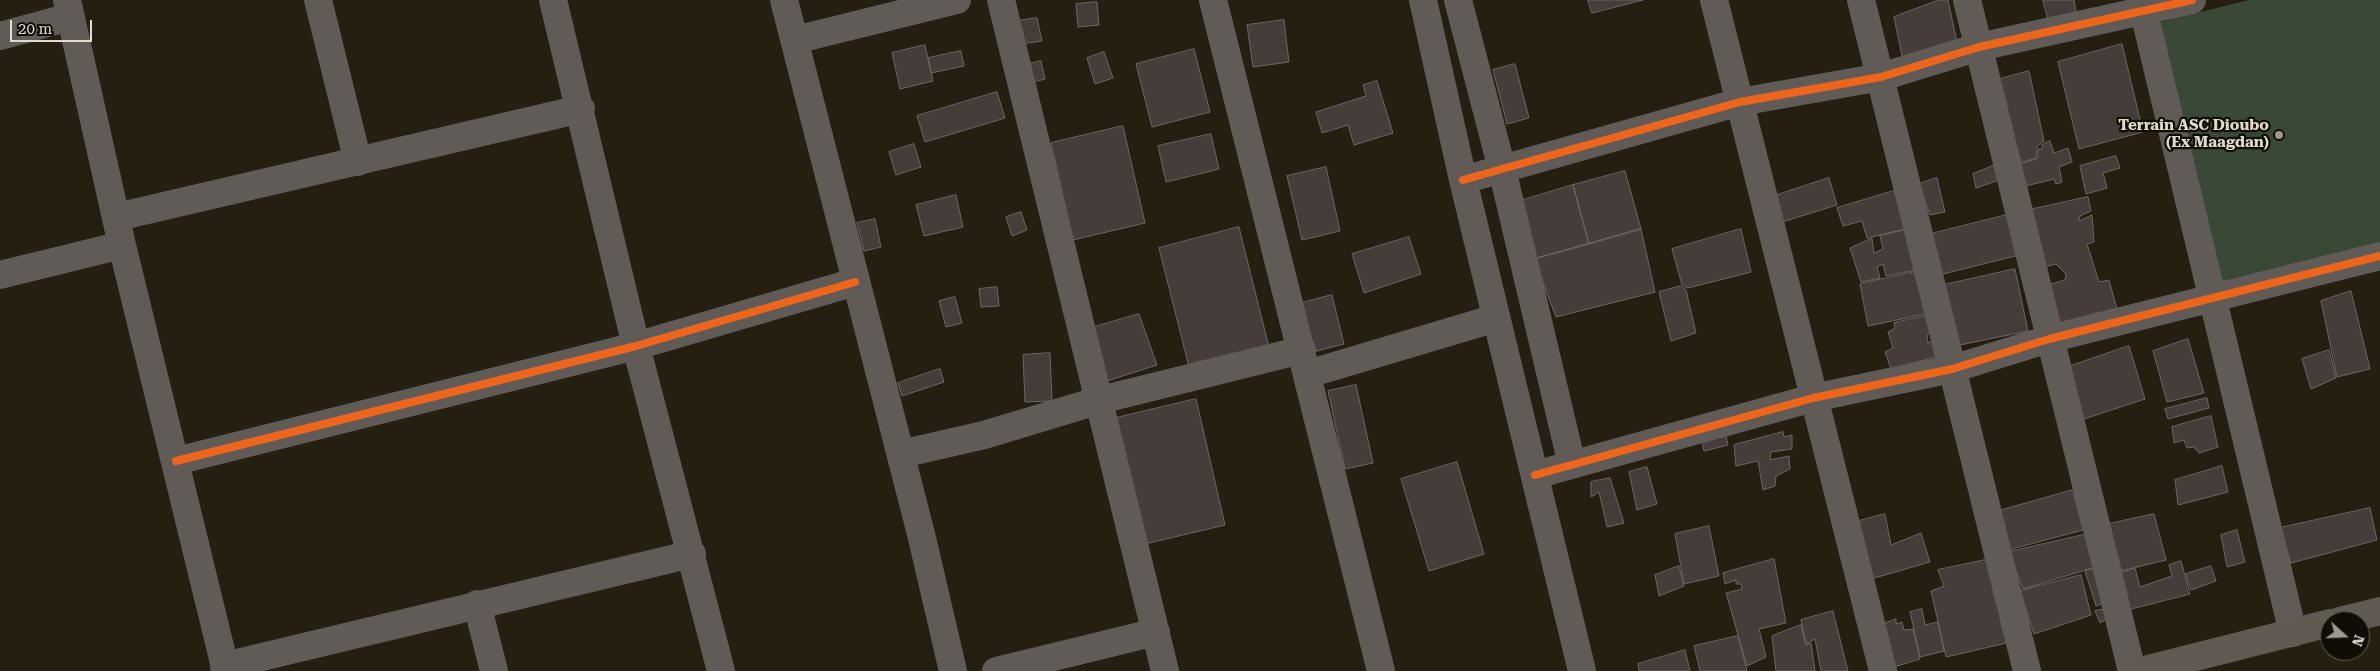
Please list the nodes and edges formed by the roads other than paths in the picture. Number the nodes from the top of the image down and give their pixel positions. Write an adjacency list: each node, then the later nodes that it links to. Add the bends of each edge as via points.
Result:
1 (318, 0): 21 (street)
2 (553, 0): 20 (street)
3 (784, 0): 16 (street)
4 (957, 0): 16 (street)
5 (1001, 0): 36 (street)
6 (1213, 0): 33 (street)
7 (1423, 0): 23 (street)
8 (1458, 0): 22 (street)
9 (1714, 0): 19 (street)
10 (1861, 0): 18 (street)
11 (1967, 0): 17 (street)
12 (2192, 0): 13 (street)
13 (2142, 5): 17 (street); 29 (street)
14 (69, 8): 15 (street); 24 (street)
15 (0, 36)
16 (795, 40): 28 (street)
17 (1979, 46): 18 (street); 31 (street)
18 (1881, 77): 19 (street); 34 (street)
19 (1740, 102): 22 (street); 35 (street)
20 (581, 109): 21 (street); 32 (street)
21 (358, 162): 24 (street)
22 (1502, 169): 23 (street); 39 (street)
23 (1463, 180): 30 (street)
24 (117, 217): 25 (street)
25 (122, 245): 27 (street); 38 (street)
26 (2380, 256): 29 (street)
27 (0, 275)
28 (855, 282): 32 (street); 37 (street)
29 (2212, 298): 31 (street); 45 (street)
30 (1496, 318): 33 (street); 40 (street)
31 (2049, 339): 34 (street); 57 (street)
32 (636, 346): 38 (street); 41 (street)
33 (1305, 362): 36 (street); 53 (street)
34 (1952, 369): 35 (street); 56 (street)
35 (1813, 398): 39 (street); 55 (street)
36 (1100, 400): 37 (street, via 984,435); 44 (street)
37 (901, 454): 50 (street)
38 (176, 461): 46 (street)
39 (1572, 464): 40 (street)
40 (1535, 475): 54 (street)
41 (692, 554): 42 (street); 49 (street)
42 (477, 604): 46 (street); 48 (street)
43 (2320, 626): 45 (main road)
44 (1156, 632): 51 (street); 52 (street)
45 (2293, 633): 47 (main road)
46 (225, 668)
47 (2153, 669)
48 (494, 671)
49 (721, 671)
50 (953, 671)
51 (996, 671)
52 (1165, 671)
53 (1381, 671)
54 (1582, 671)
55 (1883, 671)
56 (2027, 671)
57 (2132, 671)

